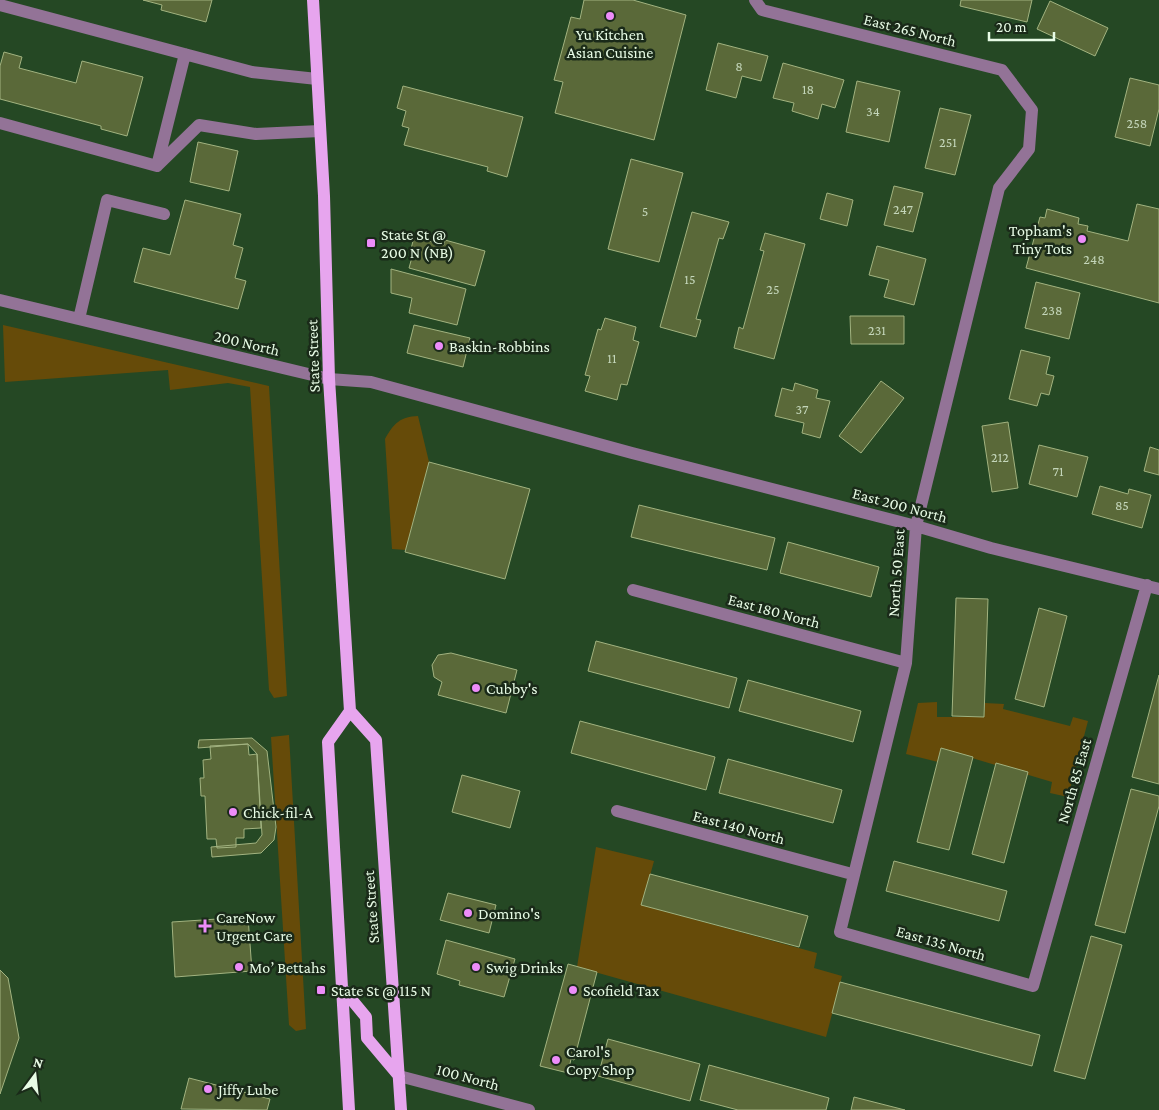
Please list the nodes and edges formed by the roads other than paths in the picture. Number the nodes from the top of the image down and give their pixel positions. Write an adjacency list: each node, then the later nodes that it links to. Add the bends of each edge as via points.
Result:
1 (313, 0): 5 (main road, State Street)
2 (0, 5): 4 (street)
3 (758, 5): 6 (street, East 265 North, via 1002,70)
4 (185, 54): 5 (street, via 252,72); 9 (street)
5 (317, 79): 8 (main road, State Street)
6 (1032, 110): 15 (street, North 50 East, via 1029,150 999,188)
7 (0, 124): 9 (street)
8 (320, 131): 9 (street, via 256,134 200,125); 13 (main road, State Street)
9 (157, 166)
10 (164, 214): 12 (street, via 107,200)
11 (0, 300): 12 (street, 200 North)
12 (79, 319): 13 (street, 200 North)
13 (330, 379): 14 (street, 200 North, via 371,382); 19 (main road, State Street)
14 (632, 453): 15 (street, East 200 North)
15 (916, 526): 16 (street, East 200 North, via 991,548); 18 (street, North 50 East)
16 (1153, 587): 23 (street, North 85 East)
17 (633, 590): 18 (street, East 180 North)
18 (906, 663): 21 (street, North 50 East)
19 (350, 711): 24 (main road, State Street, via 328,742); 25 (main road, State Street, via 376,740)
20 (617, 811): 21 (street, East 140 North)
21 (852, 874): 22 (street, North 50 East)
22 (840, 932): 23 (street, East 135 North)
23 (1033, 986)
24 (342, 988): 25 (main road, via 366,1017 368,1038); 26 (main road, State Street)
25 (399, 1076): 27 (main road, State Street); 28 (street, 100 North)
26 (349, 1110)
27 (401, 1110)
28 (530, 1110)

